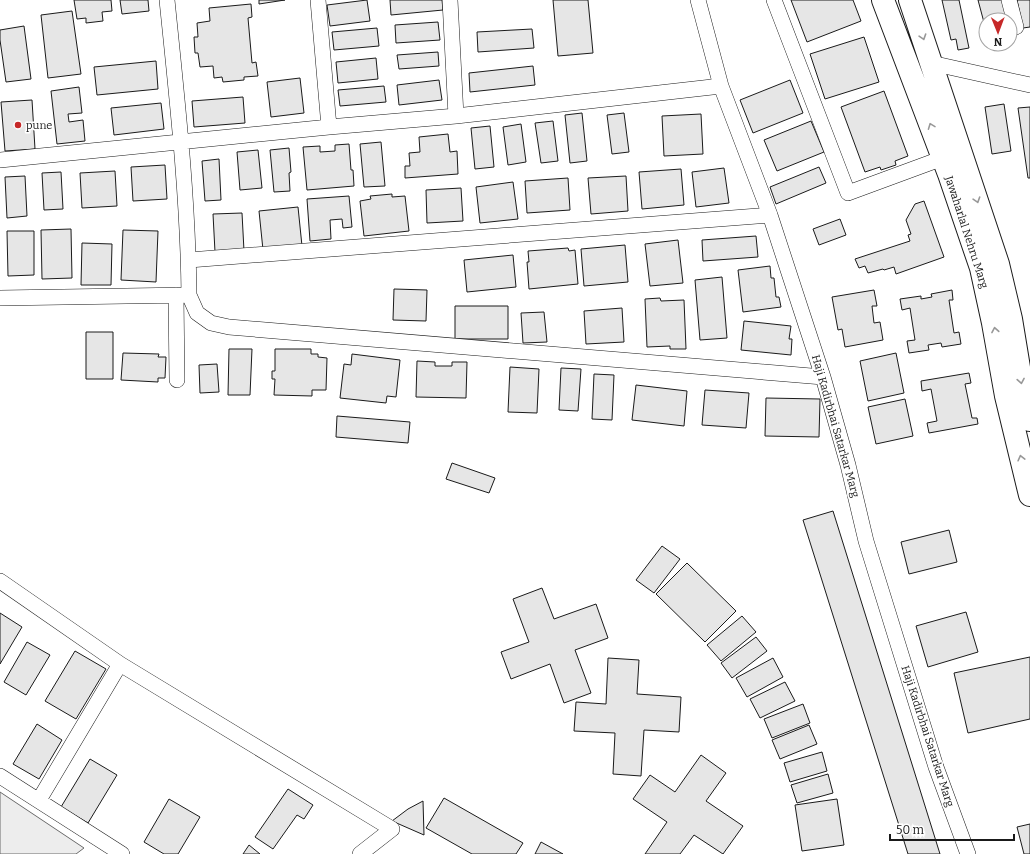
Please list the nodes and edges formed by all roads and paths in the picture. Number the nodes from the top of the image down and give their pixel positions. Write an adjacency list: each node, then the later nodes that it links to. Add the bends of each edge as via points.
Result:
1 (167, 0): 15 (street)
2 (318, 0): 14 (street)
3 (450, 0): 13 (street)
4 (698, 0): 12 (street, Haji Kadirbhai Satarkar Marg)
5 (774, 0): 17 (street, via 848,193)
6 (883, 0): 17 (main road, Jawaharlal Nehru Marg, one-way to 6)
7 (910, 0): 10 (main road, Jawaharlal Nehru Marg, one-way to 10)
8 (1009, 0): 9 (street)
9 (1012, 12)
10 (931, 63): 11 (street); 17 (main road, Jawaharlal Nehru Marg)
11 (1030, 85)
12 (722, 86): 13 (street); 18 (street, Haji Kadirbhai Satarkar Marg)
13 (456, 116): 14 (street)
14 (329, 127): 15 (street)
15 (182, 141): 16 (street); 19 (street)
16 (0, 160)
17 (953, 166): 24 (main road, Jawaharlal Nehru Marg, one-way to 24, via 998,264); 25 (main road, Jawaharlal Nehru Marg, one-way to 17, via 1006,396 981,268)
18 (770, 215): 19 (street); 22 (street, Haji Kadirbhai Satarkar Marg)
19 (189, 260): 20 (street)
20 (183, 295): 21 (street); 22 (street, via 197,313 211,323 229,327); 23 (street)
21 (0, 298)
22 (823, 377): 33 (street, Haji Kadirbhai Satarkar Marg, via 866,541 936,767)
23 (177, 380)
24 (1030, 420)
25 (1030, 495)
26 (0, 581): 27 (street)
27 (120, 664): 29 (street); 32 (street, via 392,829)
28 (0, 776): 29 (street)
29 (39, 800): 30 (street)
30 (104, 850): 31 (street)
31 (122, 854)
32 (360, 854)
33 (968, 854)

